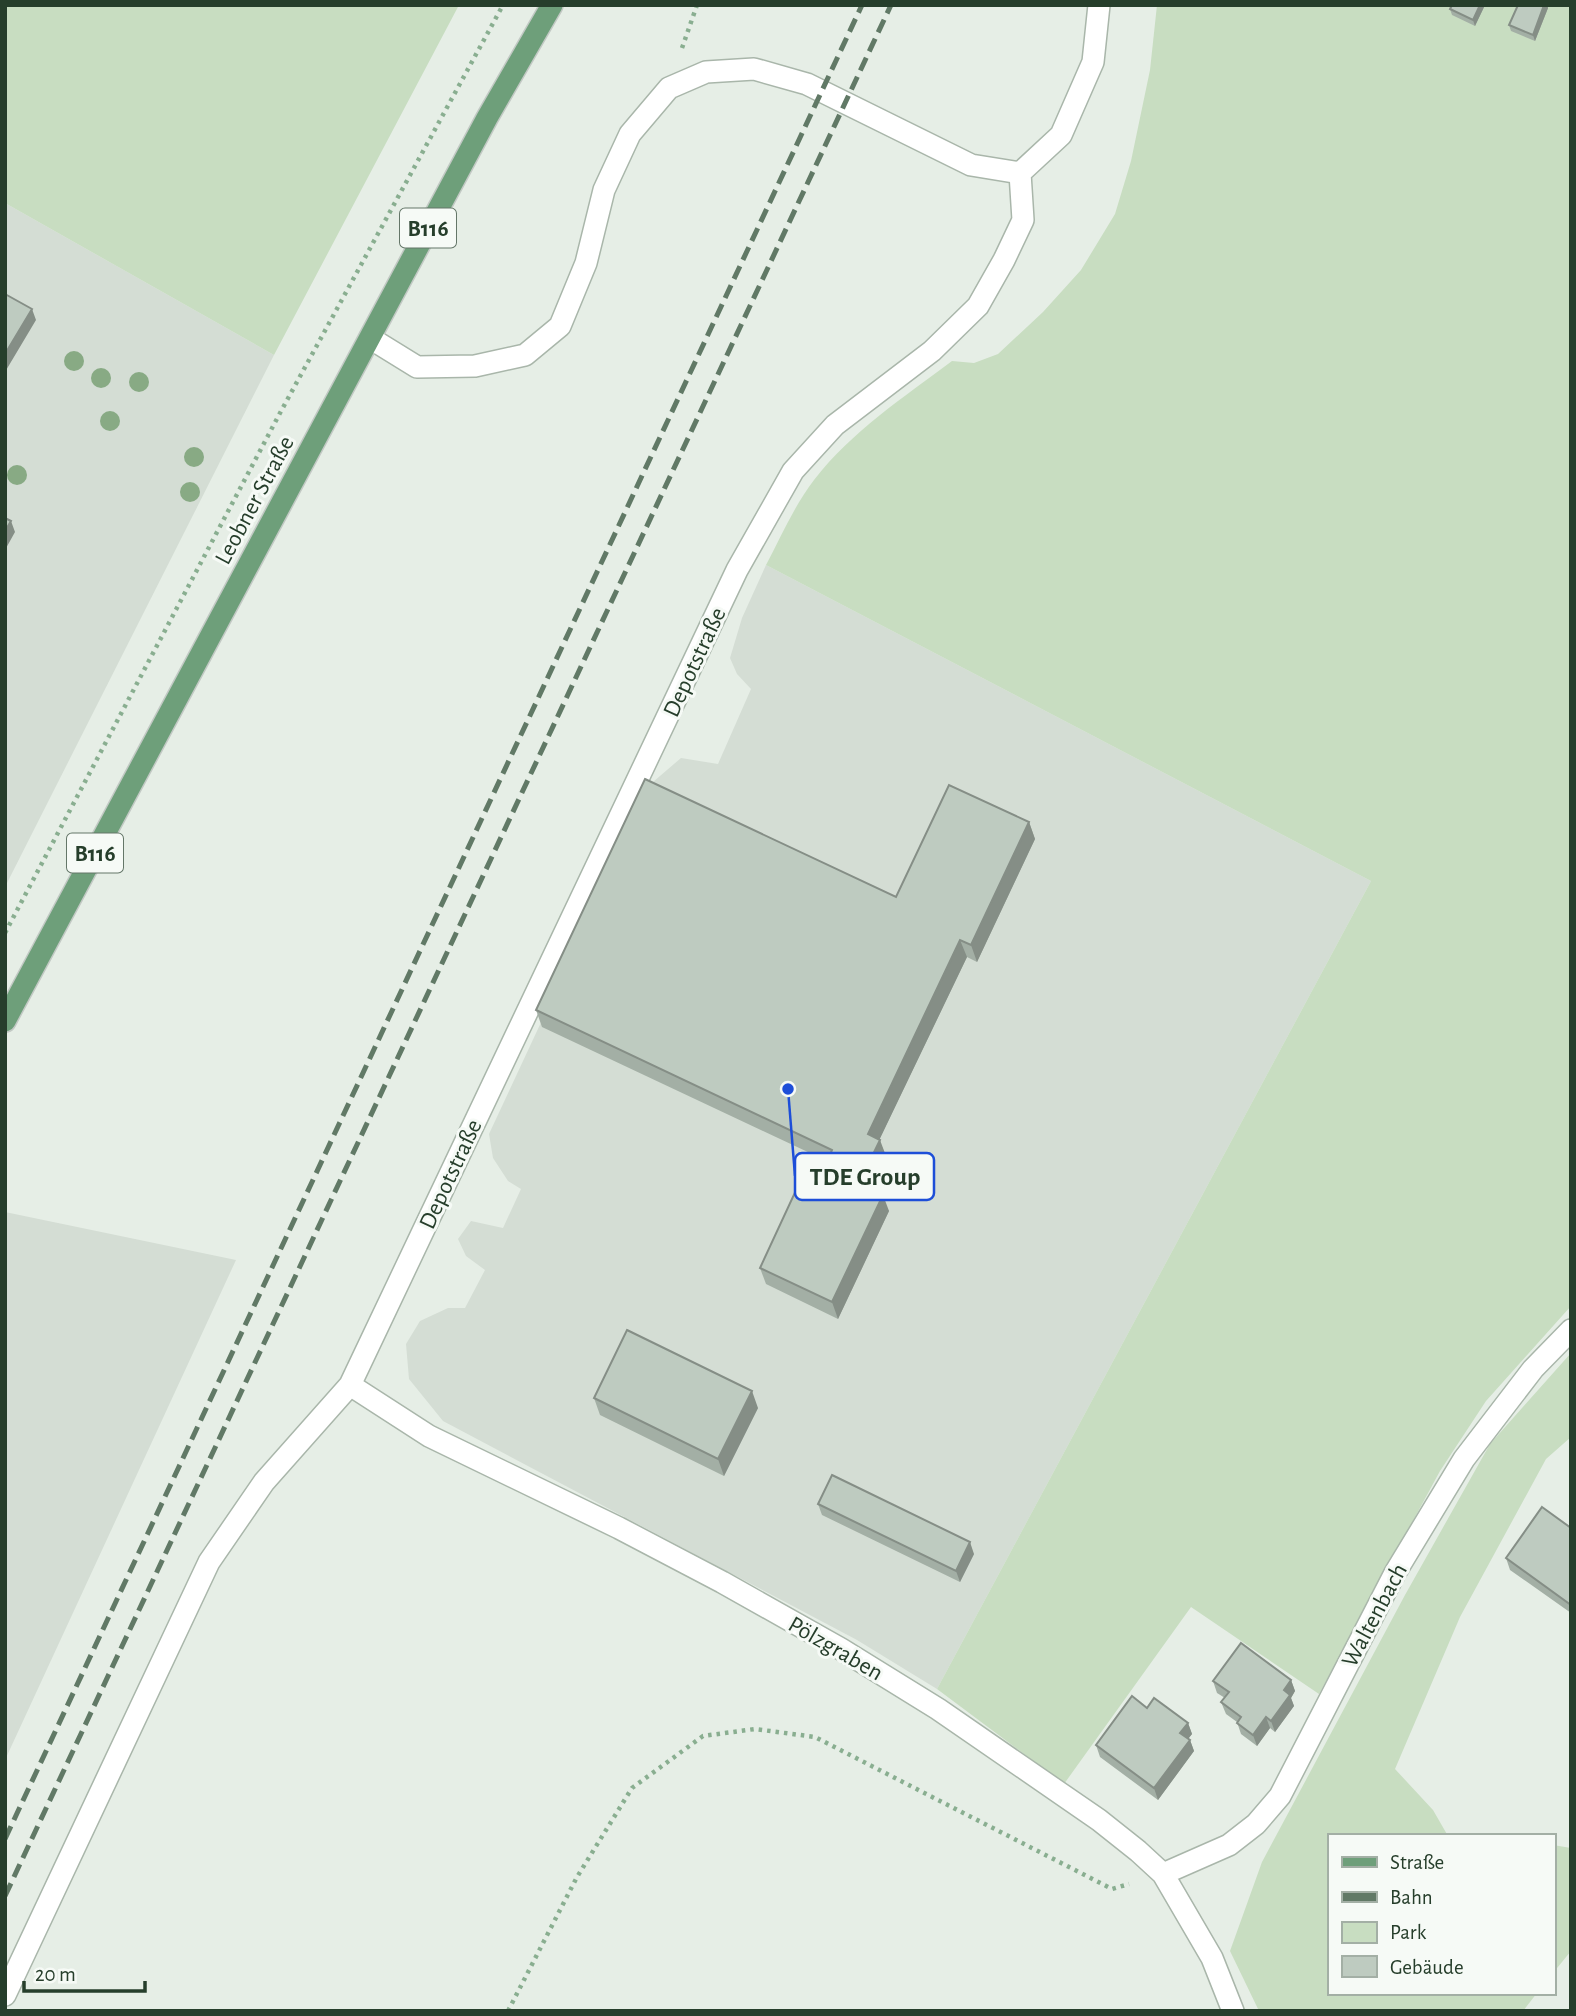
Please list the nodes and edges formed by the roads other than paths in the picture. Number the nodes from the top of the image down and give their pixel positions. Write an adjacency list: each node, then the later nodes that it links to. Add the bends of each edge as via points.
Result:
1 (552, 5): 4 (main road, Leobner Straße / B116)
2 (1099, 5): 3 (street, via 1094,62 1061,135)
3 (1020, 173): 4 (street, via 971,165 807,84 754,69 706,72 669,88 630,134 604,190 586,263 560,326 525,355 475,366 417,367); 7 (street, Depotstraße, via 1023,220 978,306 932,351 835,425 793,471 756,537)
4 (369, 338): 5 (main road, Leobner Straße / B116)
5 (5, 1021)
6 (1571, 1330): 8 (street, Waltenbach, via 1533,1369 1464,1459 1395,1573 1280,1796 1256,1824 1229,1845)
7 (350, 1385): 8 (street, Pölzgraben, via 429,1436 619,1528 852,1656 938,1709 1088,1813); 9 (street, Depotstraße, via 264,1482 209,1562)
8 (1163, 1874): 10 (street, Pölzgraben, via 1212,1958)
9 (5, 1995)
10 (1233, 2011)

